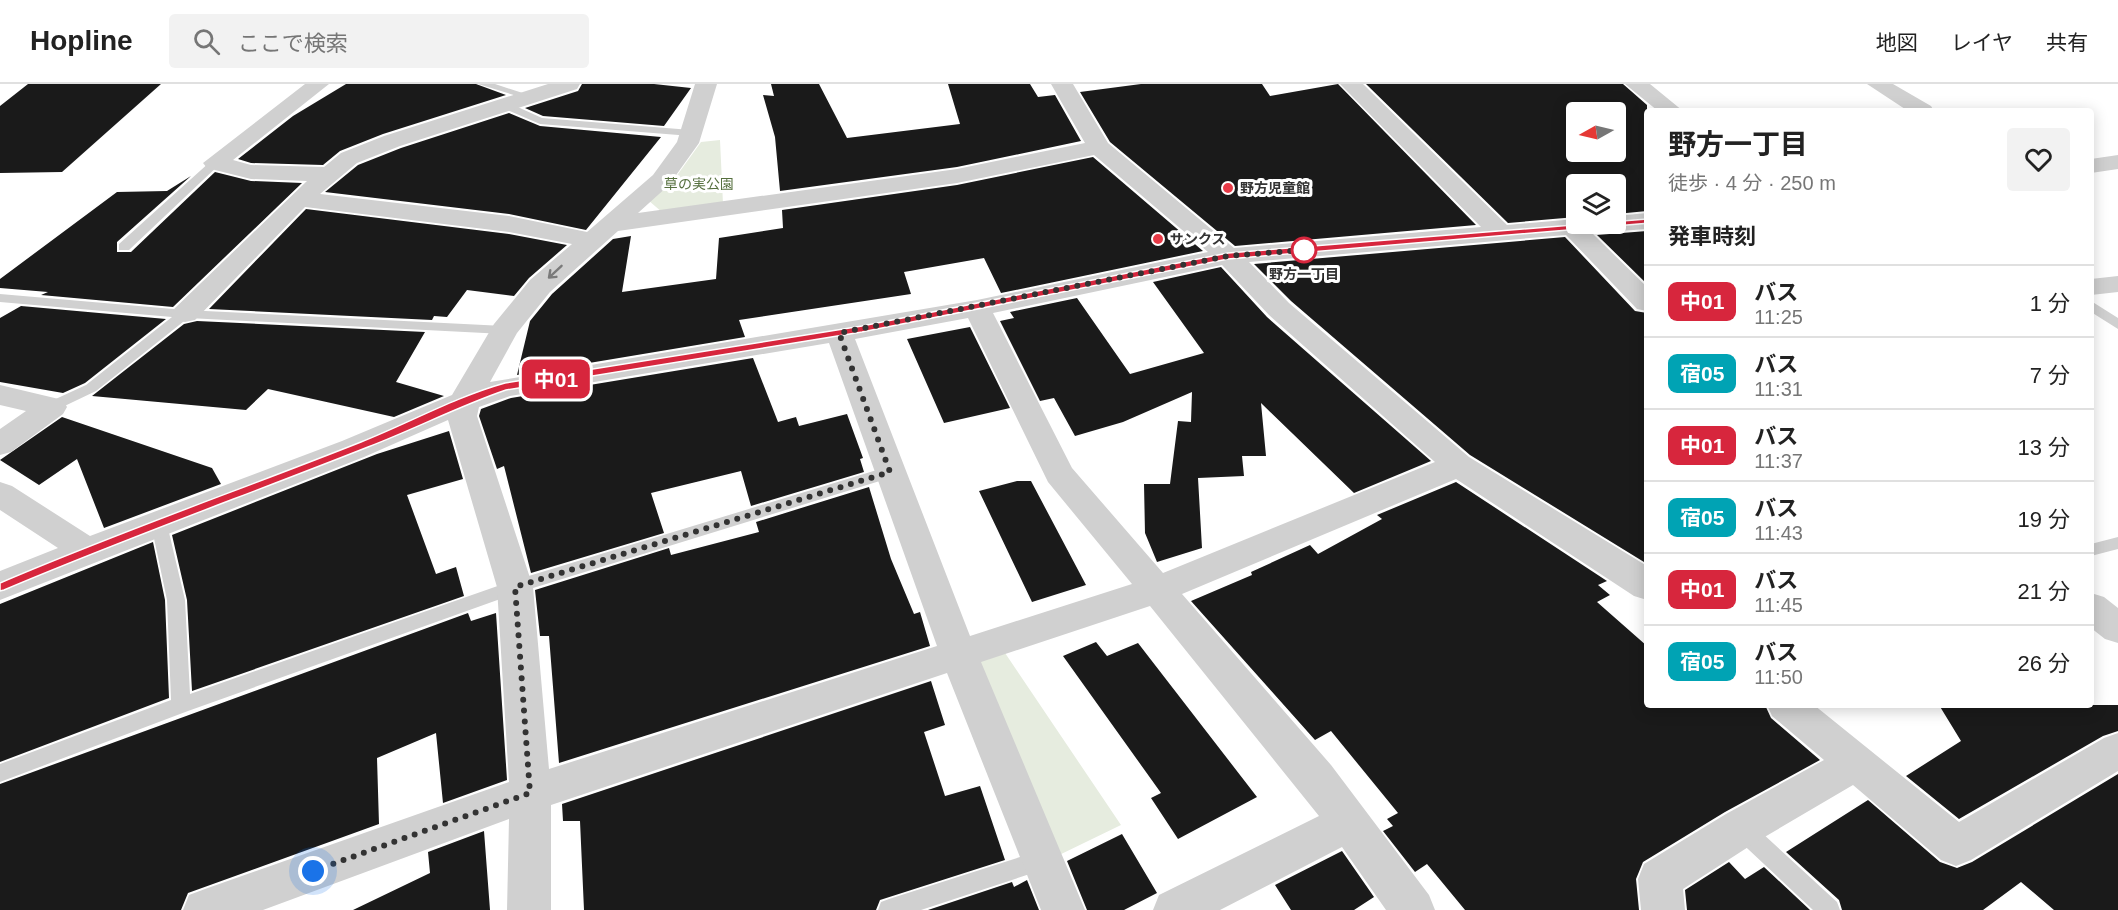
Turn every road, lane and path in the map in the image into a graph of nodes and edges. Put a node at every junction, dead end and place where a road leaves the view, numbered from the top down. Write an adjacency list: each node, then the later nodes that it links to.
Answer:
1 (318, 84): 16 (street)
2 (483, 84): 9 (lane)
3 (569, 84): 9 (street)
4 (706, 84): 13 (street)
5 (1062, 84): 14 (street)
6 (1351, 84): 24 (street)
7 (1636, 84): 11 (street)
8 (1878, 84): 12 (street)
9 (530, 98): 10 (street)
10 (507, 106): 13 (lane); 18 (street)
11 (1668, 108)
12 (1918, 108)
13 (691, 133): 23 (street)
14 (1099, 147): 23 (street); 27 (street)
15 (2118, 162): 17 (street)
16 (215, 163): 18 (street); 26 (lane)
17 (2094, 166)
18 (331, 174): 19 (street)
19 (299, 200): 23 (street); 34 (street)
20 (1644, 221): 21 (street)
21 (1626, 223)
22 (1566, 229): 24 (street)
23 (598, 232): 36 (street, one-way to 36)
24 (1501, 233): 27 (street)
25 (1579, 234): 31 (street)
26 (124, 247)
27 (1228, 256): 33 (street); 42 (street)
28 (2118, 284): 29 (street)
29 (2094, 287)
30 (0, 298): 34 (lane)
31 (1644, 300)
32 (2094, 307): 35 (lane)
33 (977, 308): 37 (street); 52 (street)
34 (185, 314): 36 (lane); 40 (lane)
35 (2118, 325)
36 (504, 330): 39 (street)
37 (839, 333): 39 (street); 43 (street)
38 (0, 395): 40 (street)
39 (465, 400): 45 (street); 51 (street)
40 (52, 407): 41 (street)
41 (0, 444)
42 (1458, 465): 49 (street); 52 (street)
43 (890, 472): 51 (lane); 55 (street)
44 (0, 494): 48 (street)
45 (159, 524): 48 (street); 56 (lane)
46 (2118, 543): 47 (lane)
47 (2094, 549)
48 (86, 550): 50 (street)
49 (1643, 577)
50 (0, 586)
51 (515, 587): 56 (lane); 61 (street)
52 (1157, 590): 55 (street); 62 (street)
53 (2094, 609): 54 (street)
54 (2118, 629)
55 (958, 653): 61 (street); 64 (street)
56 (181, 705): 60 (lane)
57 (1789, 708): 59 (street)
58 (2118, 750): 59 (street)
59 (1854, 764): 63 (street)
60 (0, 773)
61 (530, 793): 65 (street); 66 (street)
62 (1349, 822): 69 (street); 70 (street)
63 (1741, 828): 71 (street); 72 (lane)
64 (1042, 860): 67 (lane); 68 (street)
65 (205, 910)
66 (529, 910)
67 (889, 910)
68 (1063, 910)
69 (1175, 910)
70 (1413, 910)
71 (1663, 910)
72 (1829, 910)

